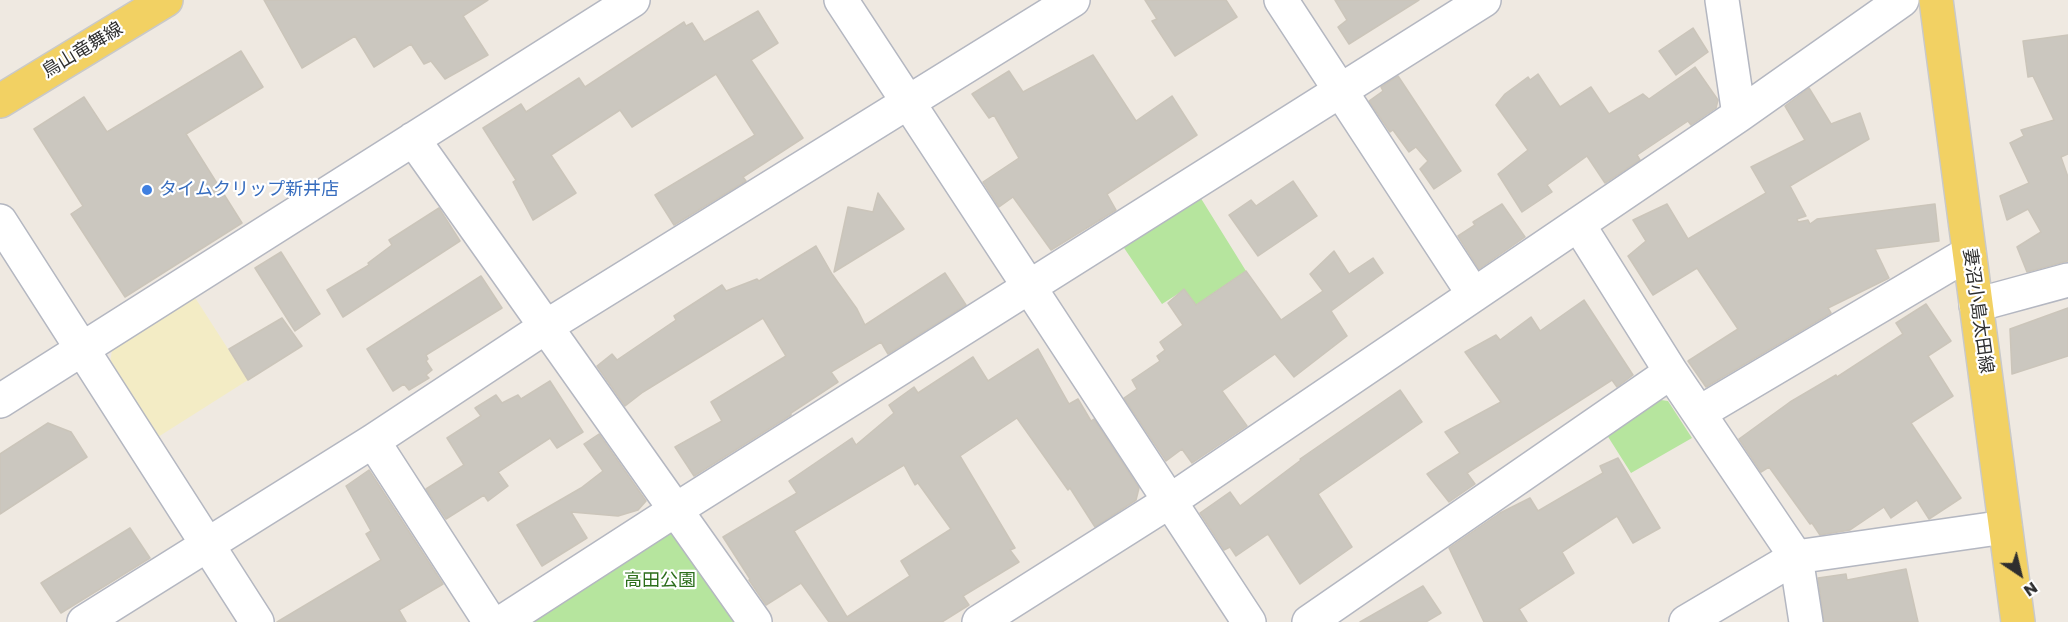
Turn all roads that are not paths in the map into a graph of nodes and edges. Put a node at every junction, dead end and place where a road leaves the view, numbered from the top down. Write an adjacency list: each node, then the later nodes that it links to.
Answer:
1 (166, 0): 11 (main road, 鳥山竜舞線)
2 (633, 0): 14 (street)
3 (841, 0): 12 (street)
4 (1072, 0): 12 (street)
5 (1281, 0): 10 (street)
6 (1484, 0): 10 (street)
7 (1722, 0): 13 (street)
8 (1902, 0): 13 (street)
9 (1936, 0): 17 (main road, 妻沼小島太田線)
10 (1341, 90): 19 (street); 20 (street)
11 (0, 101)
12 (908, 103): 19 (street); 22 (street)
13 (1739, 115): 16 (street)
14 (413, 139): 22 (street); 23 (street)
15 (0, 221): 23 (street)
16 (1578, 224): 20 (street); 24 (street)
17 (1969, 253): 21 (main road, 妻沼小島太田線); 26 (street)
18 (2068, 280): 21 (street)
19 (1030, 287): 28 (street); 29 (street)
20 (1474, 295): 28 (street)
21 (1976, 304): 30 (main road, 妻沼小島太田線)
22 (547, 326): 27 (street); 29 (street)
23 (83, 350): 25 (street); 31 (street)
24 (1671, 372): 26 (street); 40 (street)
25 (0, 401)
26 (1699, 413): 32 (street)
27 (373, 441): 31 (street); 35 (street)
28 (1170, 501): 38 (street); 39 (street)
29 (676, 509): 36 (street); 37 (street)
30 (2005, 527): 32 (street); 43 (main road, 妻沼小島太田線)
31 (207, 544): 33 (street); 34 (street)
32 (1796, 557): 41 (street); 42 (street)
33 (84, 622)
34 (257, 622)
35 (490, 622)
36 (502, 622)
37 (755, 622)
38 (979, 622)
39 (1249, 622)
40 (1309, 622)
41 (1686, 622)
42 (1806, 622)
43 (2018, 622)

